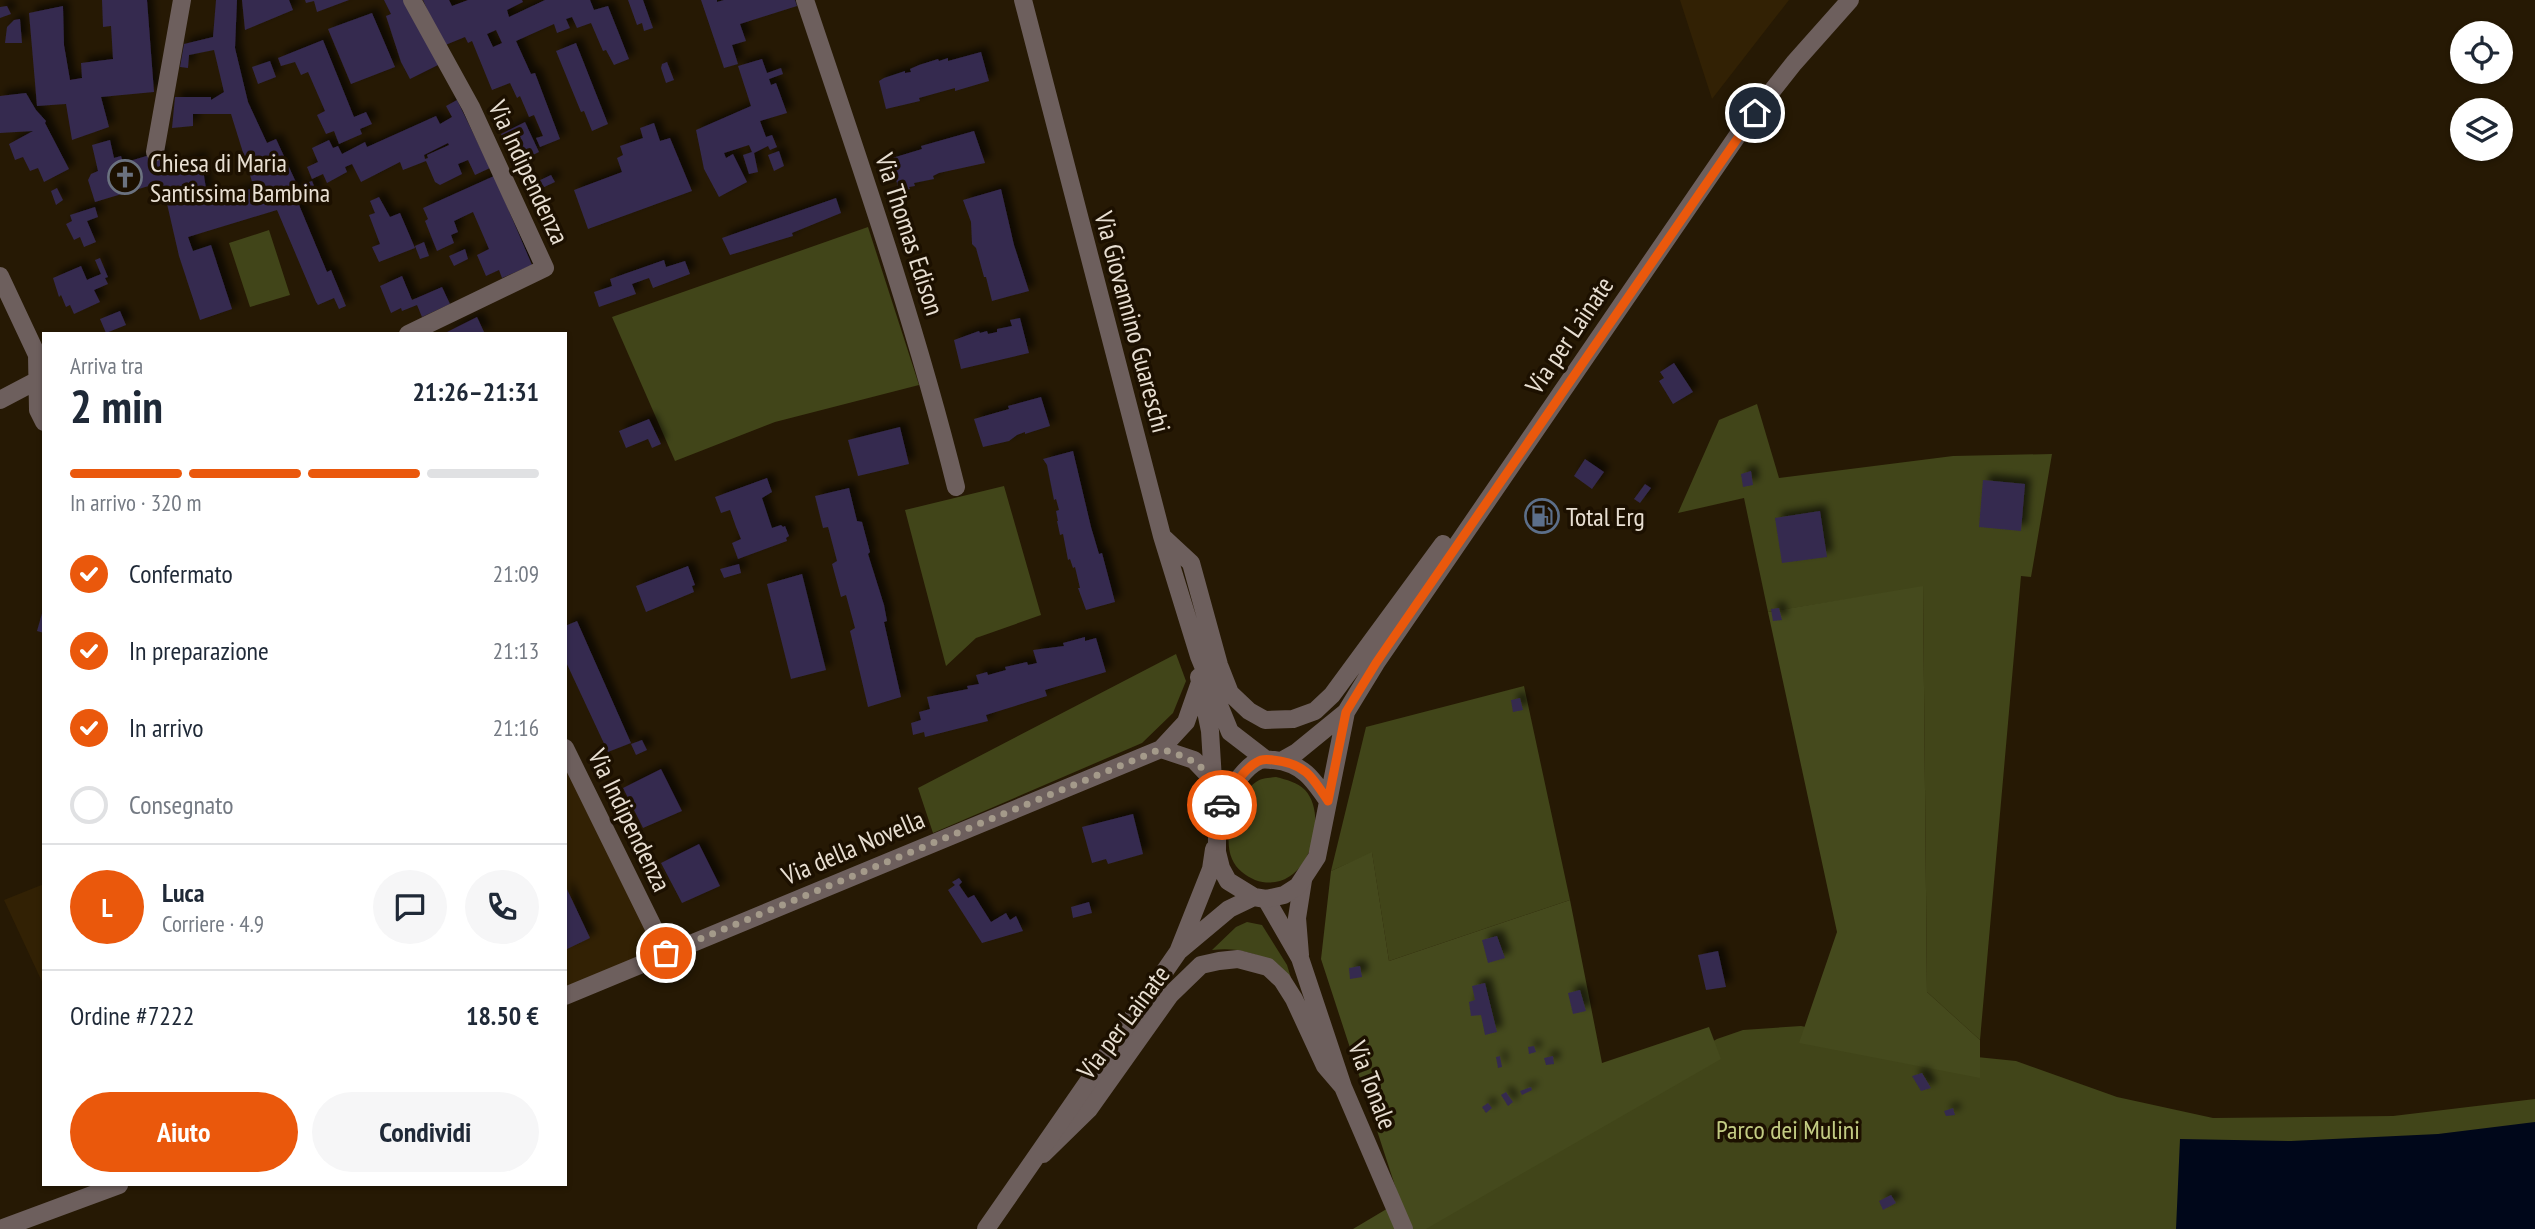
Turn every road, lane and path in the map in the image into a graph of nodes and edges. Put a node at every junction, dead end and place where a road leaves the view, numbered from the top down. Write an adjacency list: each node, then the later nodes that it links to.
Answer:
1 (182, 0): 6 (street)
2 (412, 0): 8 (street, Via Indipendenza)
3 (805, 0): 12 (street, Via Thomas Edison)
4 (1023, 0): 14 (street, Via Giovannino Guareschi)
5 (1850, 0): 13 (street, Via per Lainate)
6 (155, 152)
7 (0, 276): 9 (street)
8 (412, 332)
9 (38, 380): 10 (street); 11 (street)
10 (0, 400)
11 (42, 418)
12 (956, 487)
13 (1482, 508): 14 (street); 17 (street, Via per Lainate)
14 (1162, 536): 15 (street, Via Giovannino Guareschi)
15 (1199, 656): 16 (street); 19 (street)
16 (1199, 685): 18 (street, Via per Lainate); 20 (street)
17 (1346, 712): 23 (street, Via per Lainate); 25 (street, Via per Lainate)
18 (1210, 731): 19 (street); 20 (street); 24 (street, Via per Lainate)
19 (1230, 732): 23 (street)
20 (1175, 734): 21 (street)
21 (1161, 749): 24 (street); 31 (street, Via della Novella)
22 (567, 752): 31 (street, Via Indipendenza)
23 (1273, 760): 25 (street); 26 (street)
24 (1213, 780): 26 (street, Via per Lainate)
25 (1328, 801): 28 (street)
26 (1217, 812): 27 (street, Via per Lainate)
27 (1217, 832): 29 (street, Via per Lainate); 30 (street, Via per Lainate)
28 (1303, 880): 29 (street); 32 (street)
29 (1260, 898): 30 (street, Via per Lainate); 32 (street)
30 (1178, 952): 35 (street, Via per Lainate)
31 (666, 953): 33 (street, Via della Novella)
32 (1300, 958): 34 (street, Via Tonale)
33 (567, 995)
34 (1343, 1087): 35 (street, Via per Lainate); 39 (street, Via Tonale)
35 (1026, 1171): 38 (street, Via per Lainate)
36 (116, 1186): 37 (street)
37 (0, 1228)
38 (986, 1229)
39 (1404, 1229)

